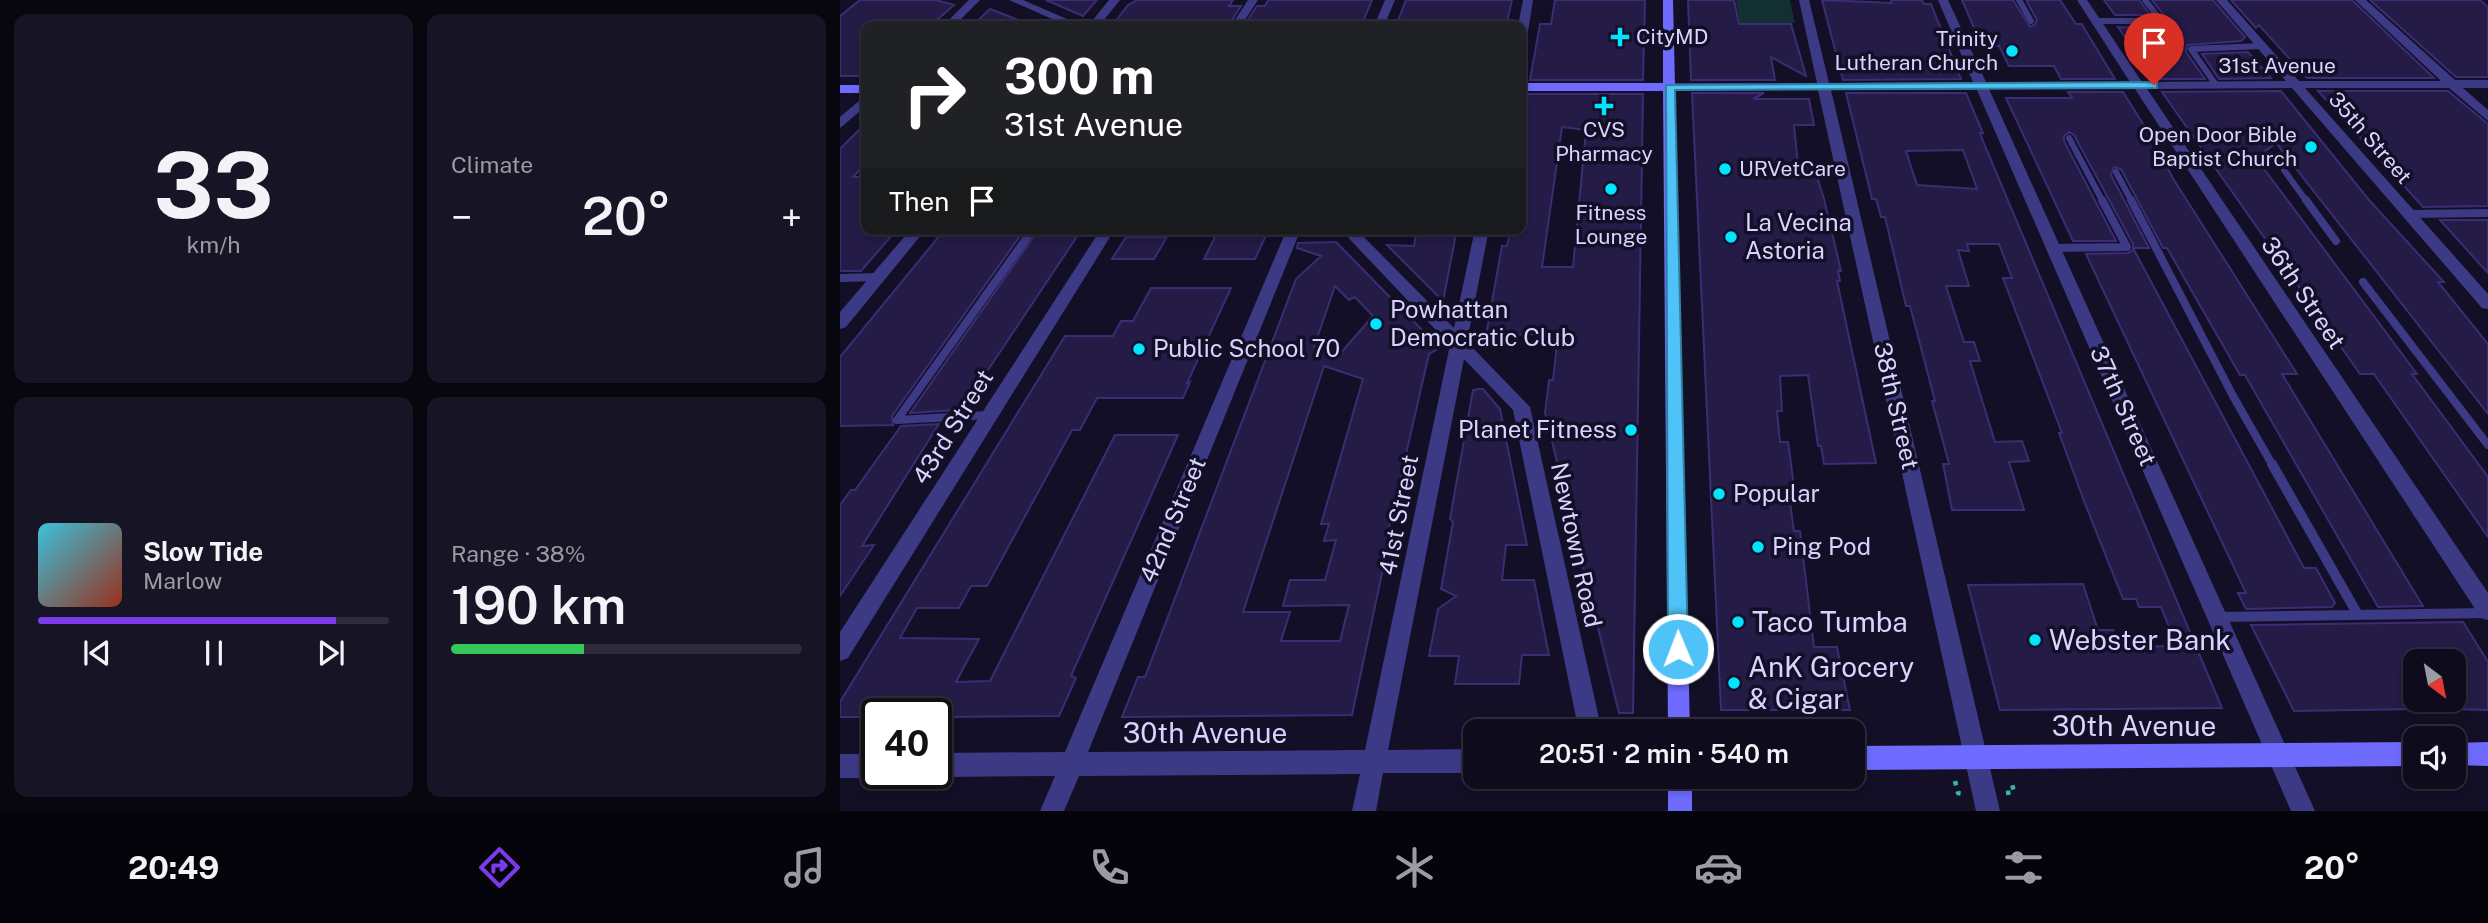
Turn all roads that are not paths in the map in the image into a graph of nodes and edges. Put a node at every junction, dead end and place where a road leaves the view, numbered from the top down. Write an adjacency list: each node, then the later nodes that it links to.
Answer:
1 (975, 0): 15 (street)
2 (1014, 0): 16 (street)
3 (1115, 0): 17 (street)
4 (1253, 0): 18 (street)
5 (1390, 0): 19 (street)
6 (1528, 0): 20 (street)
7 (1668, 0): 33 (street)
8 (1804, 0): 34 (street, 38th Street)
9 (1943, 0): 31 (street, 37th Street)
10 (2019, 0): 21 (lane)
11 (2082, 0): 22 (street, 36th Street)
12 (2145, 0): 23 (lane)
13 (2221, 0): 25 (street, 35th Street)
14 (2360, 0): 26 (street)
15 (953, 21)
16 (1065, 21)
17 (1097, 21)
18 (1240, 21)
19 (1381, 21)
20 (1524, 21)
21 (2031, 21)
22 (2096, 21): 23 (lane); 28 (street, 36th Street)
23 (2121, 22): 24 (lane)
24 (2168, 41)
25 (2262, 46): 29 (lane); 30 (street, 35th Street)
26 (2453, 84): 27 (street, 31st Avenue); 30 (street, 31st Avenue); 38 (street)
27 (2488, 84)
28 (2138, 85): 29 (street, 31st Avenue); 31 (street, 31st Avenue); 61 (street, 36th Street)
29 (2216, 85): 30 (street, 31st Avenue)
30 (2295, 85): 44 (street, 35th Street)
31 (1981, 86): 34 (street, 31st Avenue); 52 (street, 37th Street)
32 (1526, 87): 33 (street, 31st Avenue)
33 (1670, 87): 34 (street, 31st Avenue); 66 (street)
34 (1824, 87): 71 (street, 38th Street)
35 (840, 89): 36 (street)
36 (861, 89)
37 (861, 104): 39 (street)
38 (2488, 117)
39 (840, 124)
40 (2069, 138): 52 (lane)
41 (2284, 170): 51 (lane)
42 (2116, 172): 62 (lane)
43 (2488, 213): 44 (lane)
44 (2409, 214): 56 (street, 35th Street)
45 (914, 235): 53 (street)
46 (1028, 235): 59 (lane)
47 (1104, 235): 59 (street, 43rd Street)
48 (1291, 235): 75 (street, 42nd Street)
49 (1353, 235): 58 (street, Newtown Road)
50 (1481, 235): 58 (street, 41st Street)
51 (2336, 241)
52 (2053, 248): 63 (street, 37th Street)
53 (879, 277): 54 (lane); 57 (street)
54 (840, 278)
55 (2363, 282): 60 (lane)
56 (2488, 304)
57 (840, 323)
58 (1459, 342): 65 (street, Newtown Road); 74 (street, 41st Street)
59 (989, 415): 64 (street, 43rd Street)
60 (2488, 444)
61 (2488, 612): 62 (lane)
62 (2358, 615): 63 (lane)
63 (2216, 617): 67 (street, 37th Street)
64 (840, 650)
65 (1588, 719)
66 (1679, 719)
67 (2277, 754): 68 (street, 30th Avenue); 71 (street, 30th Avenue); 84 (street, 37th Street)
68 (2403, 754)
69 (2466, 754): 70 (street)
70 (2488, 754)
71 (1976, 757): 72 (street, 30th Avenue); 83 (street, 38th Street)
72 (1865, 758)
73 (1463, 761): 74 (street, 30th Avenue)
74 (1374, 762): 75 (street, 30th Avenue); 81 (street, 41st Street)
75 (1071, 764): 76 (street, 30th Avenue); 80 (street, 42nd Street)
76 (952, 765)
77 (840, 766): 78 (street)
78 (861, 766)
79 (1680, 789): 82 (street)
80 (1052, 811)
81 (1364, 811)
82 (1680, 811)
83 (1988, 811)
84 (2303, 811)

